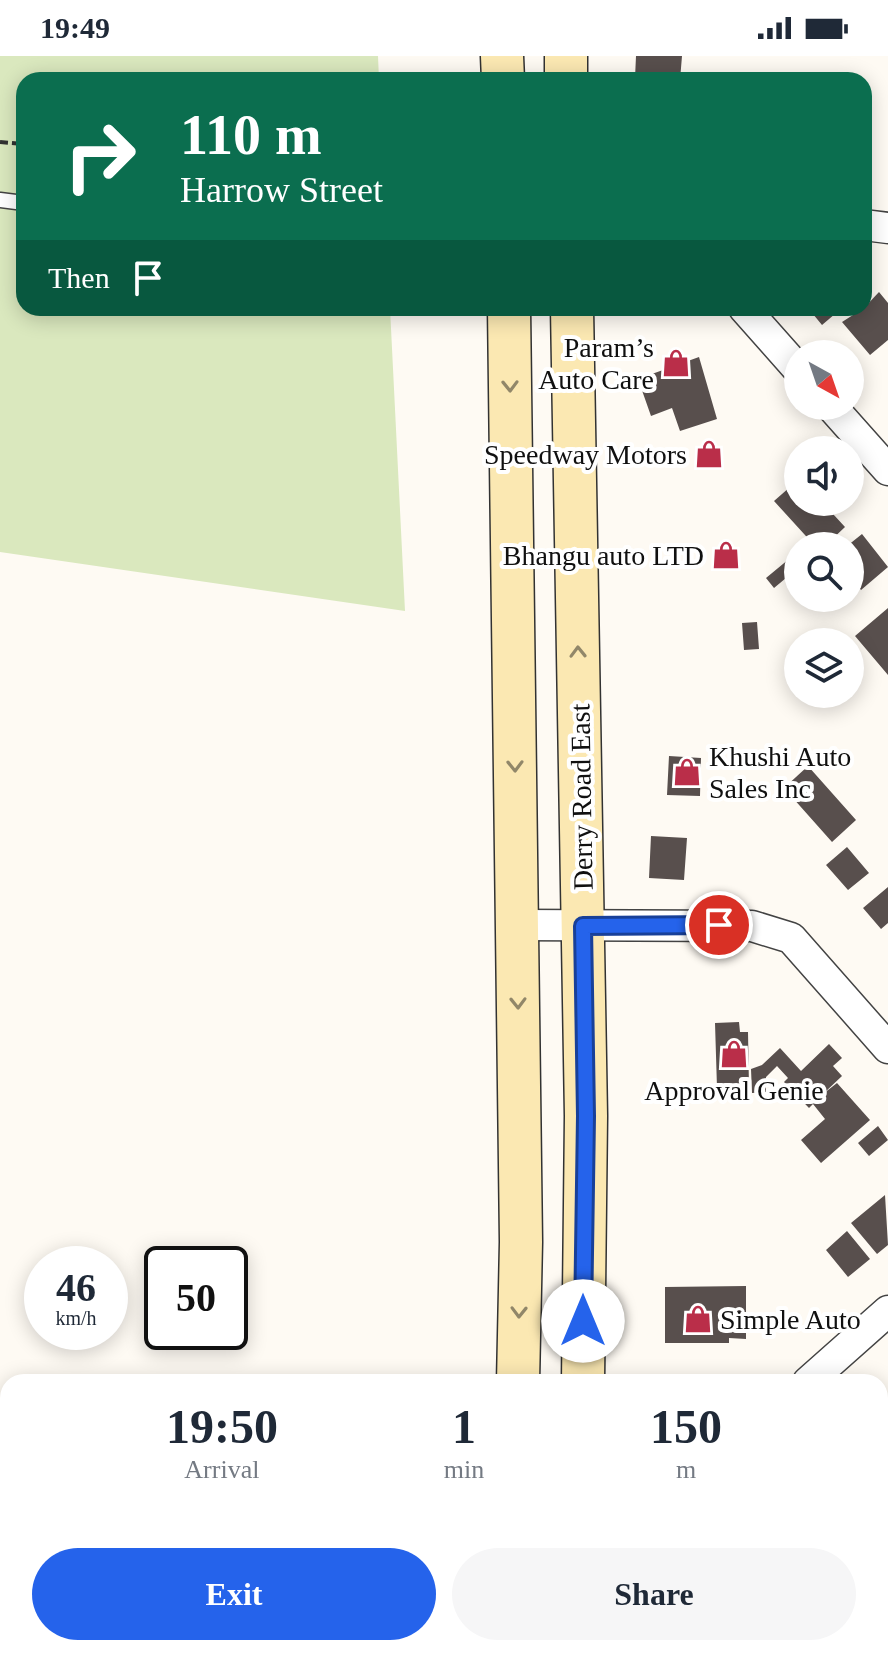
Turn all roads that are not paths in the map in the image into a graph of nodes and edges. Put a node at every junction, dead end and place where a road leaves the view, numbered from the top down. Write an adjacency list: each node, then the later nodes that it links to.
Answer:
1 (509, 316): 7 (main road, one-way to 7)
2 (572, 316): 8 (main road, Derry Road East, one-way to 2)
3 (751, 316): 4 (street)
4 (784, 353)
5 (843, 420): 6 (street)
6 (888, 470)
7 (517, 925): 8 (street); 11 (main road, one-way to 11)
8 (583, 926): 9 (street); 12 (main road, Derry Road East)
9 (888, 1048)
10 (888, 1311): 13 (street)
11 (518, 1374)
12 (583, 1374)
13 (817, 1374)

